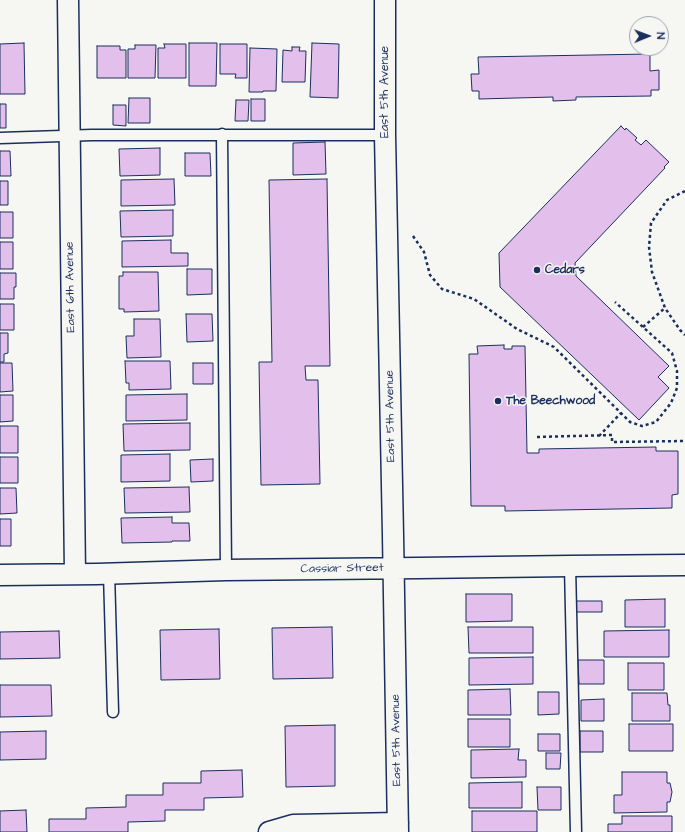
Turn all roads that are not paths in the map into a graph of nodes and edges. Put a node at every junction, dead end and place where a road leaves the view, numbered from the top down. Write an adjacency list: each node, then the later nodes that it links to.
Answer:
1 (68, 0): 5 (street, East 6th Avenue)
2 (386, 0): 4 (street, East 5th Avenue)
3 (222, 134): 4 (lane); 5 (lane); 10 (lane)
4 (385, 134): 9 (street, East 5th Avenue)
5 (69, 136): 6 (lane); 13 (street, East 6th Avenue)
6 (0, 138)
7 (685, 565): 8 (street, Cassiar Street)
8 (570, 566): 9 (street, Cassiar Street); 17 (lane)
9 (394, 568): 10 (street, Cassiar Street); 15 (street, East 5th Avenue)
10 (226, 570): 11 (street, Cassiar Street)
11 (110, 573): 13 (street, Cassiar Street); 14 (lane)
12 (0, 574): 13 (street, Cassiar Street)
13 (75, 574)
14 (113, 712)
15 (398, 827): 16 (street)
16 (270, 832)
17 (576, 832)

